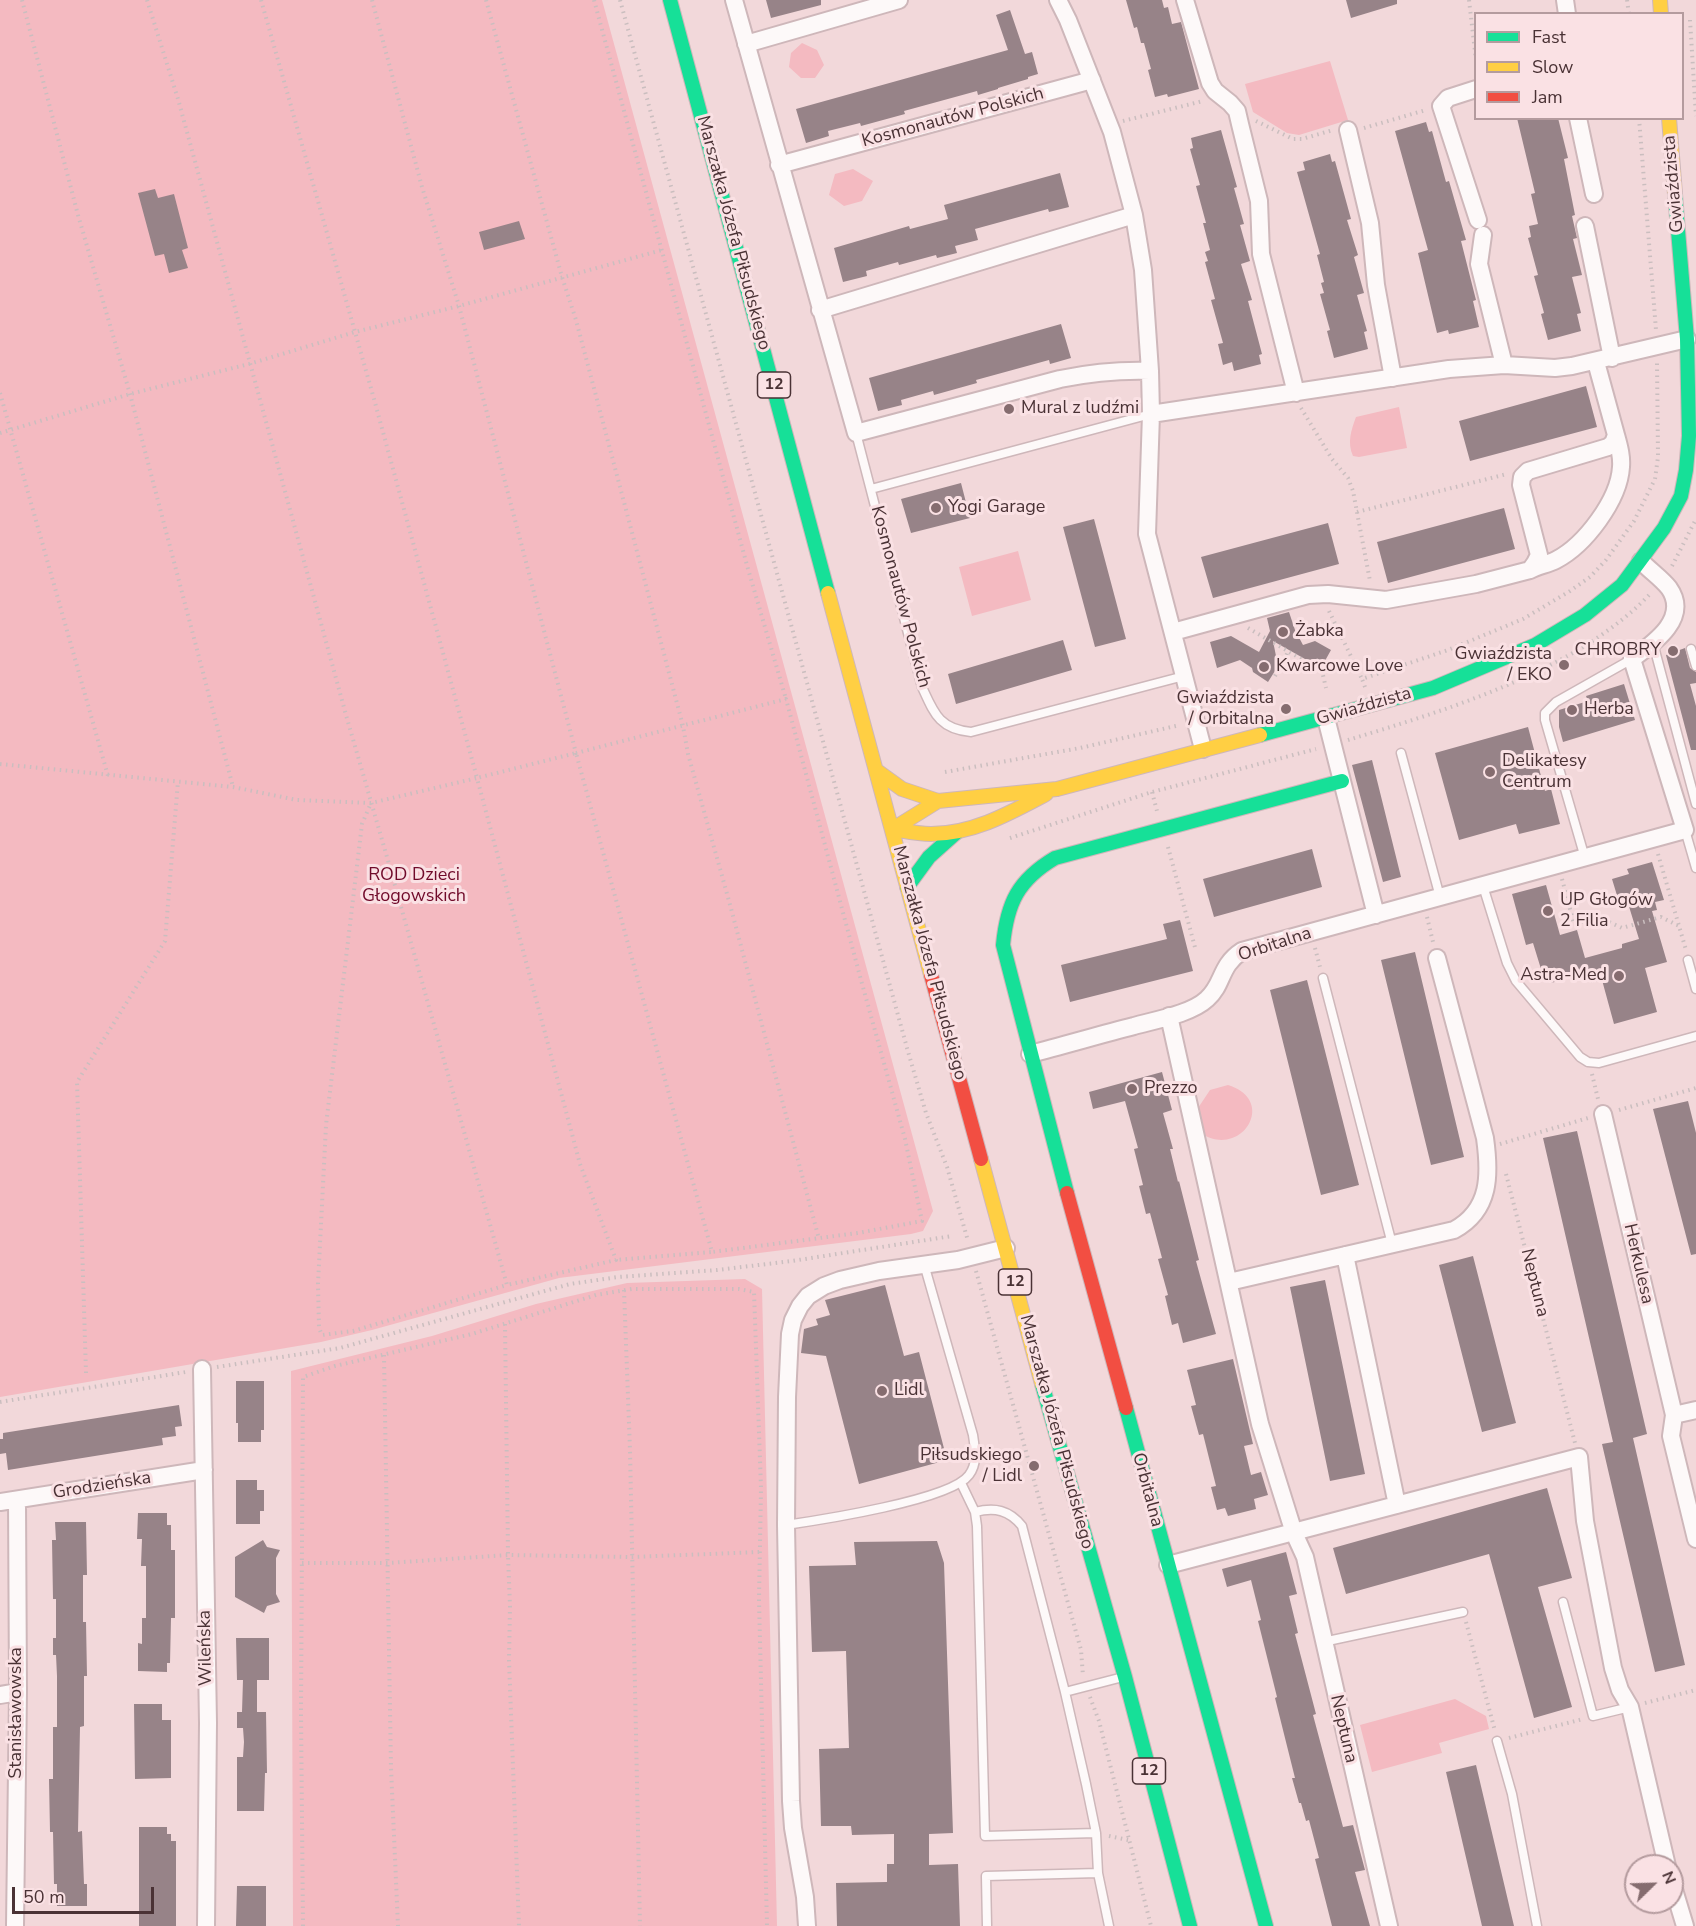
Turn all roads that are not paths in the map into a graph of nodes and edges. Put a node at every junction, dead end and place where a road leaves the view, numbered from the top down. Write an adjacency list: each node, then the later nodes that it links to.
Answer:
1 (670, 0): 40 (street, Marszałka Józefa Piłsudskiego / 12)
2 (734, 0): 6 (street, Kosmonautów Polskich)
3 (898, 0): 6 (street)
4 (1058, 0): 7 (street)
5 (1185, 0): 24 (street)
6 (746, 44): 12 (street, Kosmonautów Polskich)
7 (1092, 80): 12 (street, Kosmonautów Polskich); 14 (street)
8 (1474, 90): 21 (street)
9 (1578, 120): 13 (street)
10 (1669, 120): 17 (street, Gwiaździsta)
11 (1348, 130): 23 (street)
12 (779, 165): 16 (street, Kosmonautów Polskich)
13 (1594, 194)
14 (1134, 215): 16 (street); 22 (street)
15 (1586, 226): 19 (street)
16 (820, 310): 26 (street, Kosmonautów Polskich)
17 (1687, 339): 18 (street, Gwiaździsta); 19 (street)
18 (1691, 357): 29 (street, Gwiaździsta)
19 (1612, 358): 20 (street)
20 (1596, 362): 21 (street); 27 (street)
21 (1504, 365): 23 (street)
22 (1150, 371): 25 (street); 26 (street)
23 (1393, 378): 24 (street)
24 (1296, 393): 25 (street)
25 (1151, 414): 28 (lane); 31 (street)
26 (856, 433): 28 (lane, Kosmonautów Polskich)
27 (1616, 435): 30 (street); 30 (street)
28 (871, 489): 36 (lane, Kosmonautów Polskich)
29 (1641, 561): 32 (street); 37 (street, Gwiaździsta)
30 (1530, 570): 31 (street)
31 (1173, 632): 36 (street)
32 (1653, 643): 34 (street); 44 (lane)
33 (1691, 649): 35 (lane)
34 (1632, 659): 46 (street); 48 (lane)
35 (1696, 666)
36 (1184, 676): 38 (street)
37 (1326, 718): 38 (street, Gwiaździsta); 41 (street)
38 (1203, 749): 42 (street, Gwiaździsta)
39 (1401, 753): 52 (lane)
40 (877, 771): 43 (street); 45 (street, Marszałka Józefa Piłsudskiego / 12)
41 (1342, 781): 53 (street); 60 (street, Orbitalna)
42 (1057, 789): 43 (street, Gwiaździsta); 47 (street, Gwiaździsta)
43 (938, 801): 45 (street, Gwiaździsta)
44 (1696, 804)
45 (893, 830): 47 (street, Gwiaździsta); 51 (street, Marszałka Józefa Piłsudskiego / 12)
46 (1685, 830): 48 (street); 49 (lane)
47 (957, 832): 51 (street)
48 (1586, 858): 50 (street)
49 (1696, 868)
50 (1483, 886): 52 (street); 59 (lane)
51 (908, 887): 63 (street, Marszałka Józefa Piłsudskiego / 12)
52 (1440, 897): 53 (street)
53 (1376, 915): 58 (street, Orbitalna)
54 (1437, 958): 62 (street)
55 (1688, 960): 57 (lane)
56 (1323, 978): 62 (lane)
57 (1696, 989)
58 (1169, 1016): 60 (street, Orbitalna); 66 (street, Neptuna)
59 (1696, 1036)
60 (1030, 1054): 79 (street, Orbitalna)
61 (1603, 1114): 69 (street, Herkulesa)
62 (1392, 1244): 64 (street)
63 (1006, 1248): 65 (street); 83 (street, Marszałka Józefa Piłsudskiego / 12)
64 (1345, 1255): 66 (street); 74 (street)
65 (924, 1264): 71 (lane); 76 (street)
66 (1229, 1282): 77 (street, Neptuna)
67 (202, 1369): 70 (street, Wileńska)
68 (1696, 1410): 69 (street)
69 (1674, 1414): 78 (street, Herkulesa)
70 (204, 1470): 72 (street, Grodzieńska); 94 (street, Wileńska)
71 (960, 1484): 75 (lane); 76 (lane)
72 (17, 1500): 73 (street, Grodzieńska); 84 (street, Stanisławowska)
73 (0, 1502)
74 (1397, 1505): 77 (street); 87 (street)
75 (975, 1512): 85 (lane); 89 (lane)
76 (786, 1525): 95 (street)
77 (1294, 1533): 79 (street); 82 (street, Neptuna)
78 (1696, 1539)
79 (1168, 1565): 99 (street, Orbitalna)
80 (1563, 1602): 87 (lane)
81 (1463, 1612): 82 (lane)
82 (1323, 1642): 100 (street, Neptuna)
83 (1125, 1677): 85 (lane); 98 (street, Marszałka Józefa Piłsudskiego / 12)
84 (18, 1692): 86 (street); 93 (street, Stanisławowska)
85 (1065, 1692): 89 (lane)
86 (0, 1695)
87 (1630, 1707): 90 (street)
88 (1497, 1741): 101 (lane)
89 (1096, 1833): 91 (lane)
90 (1664, 1854)
91 (1098, 1873): 96 (lane); 97 (lane)
92 (0, 1921): 93 (street)
93 (16, 1926)
94 (206, 1926)
95 (807, 1926)
96 (987, 1926)
97 (1108, 1926)
98 (1190, 1926)
99 (1266, 1926)
100 (1389, 1926)
101 (1537, 1926)

